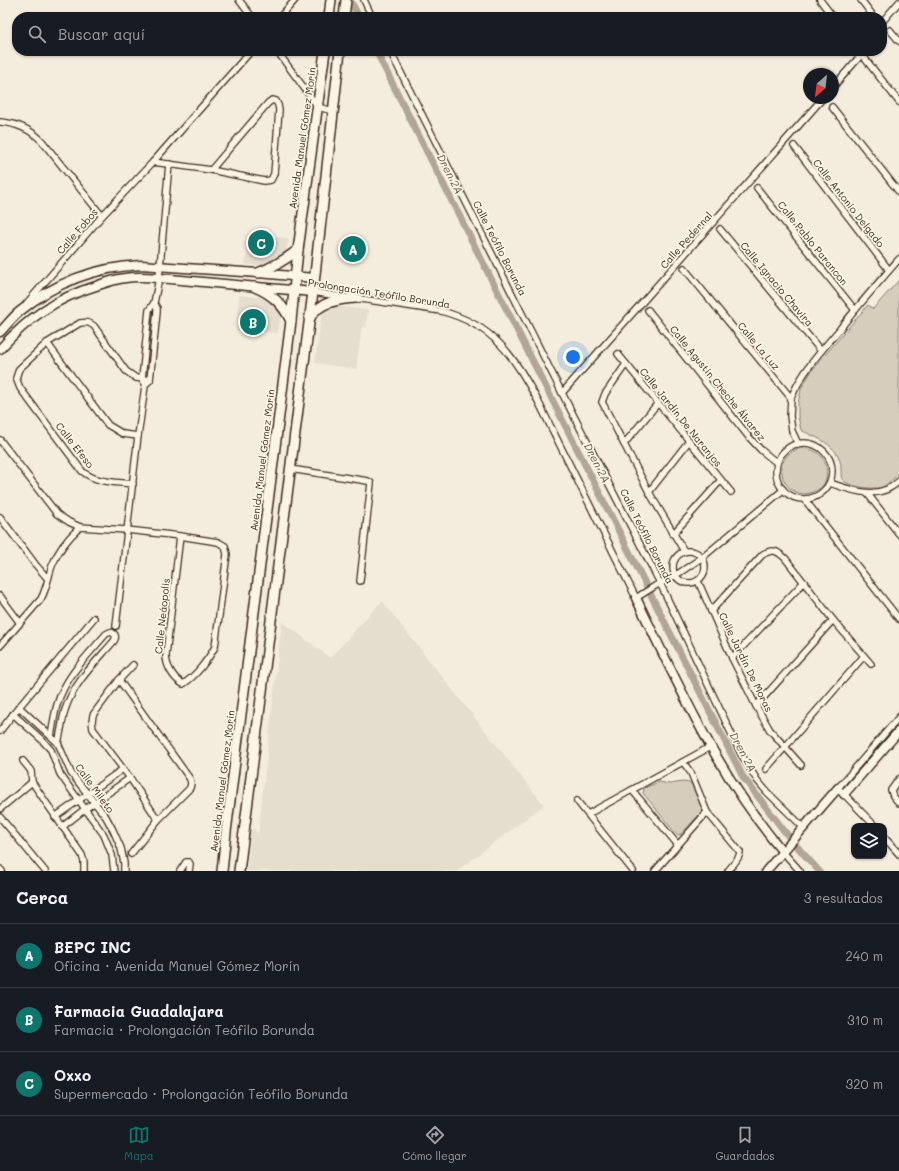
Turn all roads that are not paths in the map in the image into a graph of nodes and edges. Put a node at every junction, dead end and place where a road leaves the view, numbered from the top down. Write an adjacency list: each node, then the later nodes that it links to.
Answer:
1 (239, 0): 9 (street)
2 (295, 0): 10 (street)
3 (331, 0): 11 (main road)
4 (346, 0): 12 (main road)
5 (364, 0): 13 (street)
6 (820, 0): 14 (street)
7 (861, 0): 15 (street)
8 (899, 2): 16 (street)
9 (248, 12)
10 (284, 12)
11 (330, 12)
12 (345, 12)
13 (370, 12)
14 (829, 12)
15 (870, 12)
16 (887, 16)
17 (890, 30): 18 (street)
18 (899, 41)
19 (247, 56): 34 (street, Calle Fobos)
20 (281, 56): 29 (street)
21 (324, 56): 29 (main road, Avenida Manuel Gómez Morín)
22 (340, 56): 31 (main road)
23 (393, 56): 71 (street, Calle Teófilo Borunda)
24 (859, 56): 26 (street)
25 (863, 56): 27 (street)
26 (839, 80)
27 (899, 102)
28 (818, 104): 71 (street, Calle Pedernal)
29 (318, 107): 31 (street); 41 (main road, Avenida Manuel Gómez Morín)
30 (832, 107): 38 (street)
31 (334, 111): 49 (main road)
32 (0, 122): 39 (street)
33 (794, 146): 45 (street, Calle Antonio Delgado)
34 (153, 162): 35 (street); 39 (street, Calle Fobos)
35 (169, 164): 36 (street); 43 (street)
36 (211, 170): 36 (street)
37 (757, 188): 56 (street, Calle Pablo Parancon)
38 (899, 192)
39 (102, 216): 57 (street, Calle Fobos)
40 (720, 229): 64 (street, Calle Ignacio Chavira)
41 (298, 250): 46 (main road); 47 (main road, Avenida Manuel Gómez Morín)
42 (899, 259): 45 (street)
43 (160, 266): 46 (street, Prolongación Teófilo Borunda); 48 (street); 57 (street, Prolongación Teófilo Borunda)
44 (684, 268): 72 (street, Calle La Luz)
45 (889, 270): 56 (street)
46 (255, 273): 47 (street, Prolongación Teófilo Borunda); 50 (street)
47 (296, 276): 49 (street, Prolongación Teófilo Borunda); 51 (main road, Avenida Manuel Gómez Morín)
48 (159, 278): 50 (street, Prolongación Teófilo Borunda); 54 (street); 62 (street, Prolongación Teófilo Borunda)
49 (314, 278): 52 (main road)
50 (254, 286): 51 (street, Prolongación Teófilo Borunda); 59 (main road)
51 (294, 290): 52 (street, Prolongación Teófilo Borunda); 59 (main road, Avenida Manuel Gómez Morín)
52 (313, 292): 53 (street, Prolongación Teófilo Borunda); 58 (main road)
53 (357, 298): 58 (main road); 105 (street, Prolongación Teófilo Borunda)
54 (154, 303): 63 (street); 65 (street)
55 (648, 310): 79 (street, Calle Agustín Cheche Álvarez)
56 (855, 310): 64 (street)
57 (18, 313): 60 (street, Prolongación Teófilo Borunda)
58 (310, 318): 80 (main road)
59 (291, 321): 164 (main road, Avenida Manuel Gómez Morín)
60 (0, 332)
61 (47, 343): 68 (street); 74 (street); 84 (street, Calle Efeso)
62 (0, 349)
63 (144, 351): 65 (street); 68 (street)
64 (821, 351): 72 (street)
65 (153, 352): 69 (street)
66 (618, 354): 67 (street, Calle Jardín De Naranjos)
67 (626, 364): 73 (street, Calle Jardín De Naranjos); 77 (street)
68 (142, 379): 69 (street); 70 (street)
69 (150, 380): 70 (street)
70 (145, 386): 74 (street)
71 (562, 394): 103 (street, Calle Teófilo Borunda)
72 (791, 398): 78 (street)
73 (658, 403): 76 (street, Calle Jardín De Naranjos); 77 (street)
74 (138, 436): 84 (street)
75 (0, 440): 91 (street)
76 (689, 441): 81 (street, Calle Jardín De Naranjos); 86 (street)
77 (624, 444): 86 (street)
78 (798, 444): 79 (street); 83 (street)
79 (777, 463): 85 (street)
80 (290, 469): 100 (street); 165 (main road)
81 (721, 480): 87 (street, Calle Jardín De Naranjos); 93 (street)
82 (899, 481): 88 (street)
83 (830, 483): 88 (street); 89 (street)
84 (132, 484): 92 (street)
85 (783, 490): 89 (street); 97 (street)
86 (649, 492): 93 (street)
87 (731, 492)
88 (868, 493): 94 (street)
89 (805, 500): 108 (street)
90 (0, 517): 99 (street)
91 (80, 527): 92 (street); 99 (street)
92 (127, 530): 95 (street); 111 (street)
93 (674, 534): 96 (street)
94 (899, 534)
95 (180, 536): 95 (street, Calle Neáopolis)
96 (684, 551): 97 (street); 98 (street)
97 (702, 557): 98 (street); 101 (street)
98 (676, 576): 101 (street); 103 (street)
99 (48, 579): 110 (street)
100 (360, 581)
101 (698, 581): 106 (street, Calle Jardín De Moras)
102 (804, 582): 106 (street); 109 (street); 114 (street)
103 (658, 584): 105 (street); 152 (street, Calle Teófilo Borunda)
104 (0, 596): 110 (street)
105 (638, 597): 126 (street)
106 (711, 611): 114 (street, Calle Jardín De Moras)
107 (94, 618): 119 (street)
108 (899, 619)
109 (833, 620): 113 (street); 118 (street)
110 (20, 622): 112 (street)
111 (116, 626)
112 (0, 646)
113 (864, 656): 115 (street); 127 (street)
114 (732, 658): 118 (street, Calle Jardín De Moras)
115 (871, 664)
116 (133, 665): 117 (street)
117 (119, 680): 131 (street); 149 (street)
118 (756, 706): 127 (street, Calle Jardín De Moras)
119 (19, 707): 120 (street); 124 (street, Calle Mileto)
120 (13, 714): 122 (street); 139 (street, Calle Mileto)
121 (899, 717): 137 (street)
122 (0, 731)
123 (899, 731): 137 (street)
124 (51, 736): 125 (street, Calle Mileto); 125 (street)
125 (58, 744): 138 (street, Calle Mileto)
126 (710, 747): 129 (street); 155 (street)
127 (785, 748): 130 (street, Calle Jardín De Moras); 132 (street)
128 (24, 761): 135 (street)
129 (683, 762): 136 (street); 145 (street)
130 (801, 765)
131 (123, 768): 133 (street); 138 (street)
132 (766, 769)
133 (130, 778): 141 (street); 149 (street)
134 (899, 779): 142 (street)
135 (32, 782): 143 (street); 148 (street)
136 (632, 790): 146 (street); 154 (street)
137 (841, 791): 150 (street); 152 (street)
138 (87, 794): 139 (street); 141 (street, Calle Mileto)
139 (78, 800): 144 (street, Calle Mileto); 148 (street)
140 (577, 801): 146 (street)
141 (94, 802): 144 (street); 161 (street, Calle Mileto)
142 (899, 802)
143 (0, 809)
144 (85, 809): 151 (street); 160 (street, Calle Mileto)
145 (707, 812): 154 (street); 168 (street)
146 (588, 814): 166 (street)
147 (0, 816): 158 (street)
148 (55, 816): 151 (street)
149 (158, 820): 156 (street)
150 (872, 823)
151 (62, 827): 159 (street)
152 (803, 827): 155 (street)
153 (887, 840): 157 (street)
154 (678, 845): 167 (street)
155 (785, 849): 169 (street); 170 (street)
156 (131, 854)
157 (899, 854)
158 (45, 871)
159 (84, 871)
160 (114, 871)
161 (124, 871)
162 (180, 871): 163 (street)
163 (189, 871)
164 (222, 871)
165 (239, 871)
166 (633, 871)
167 (655, 871)
168 (728, 871)
169 (766, 871)
170 (800, 871)

